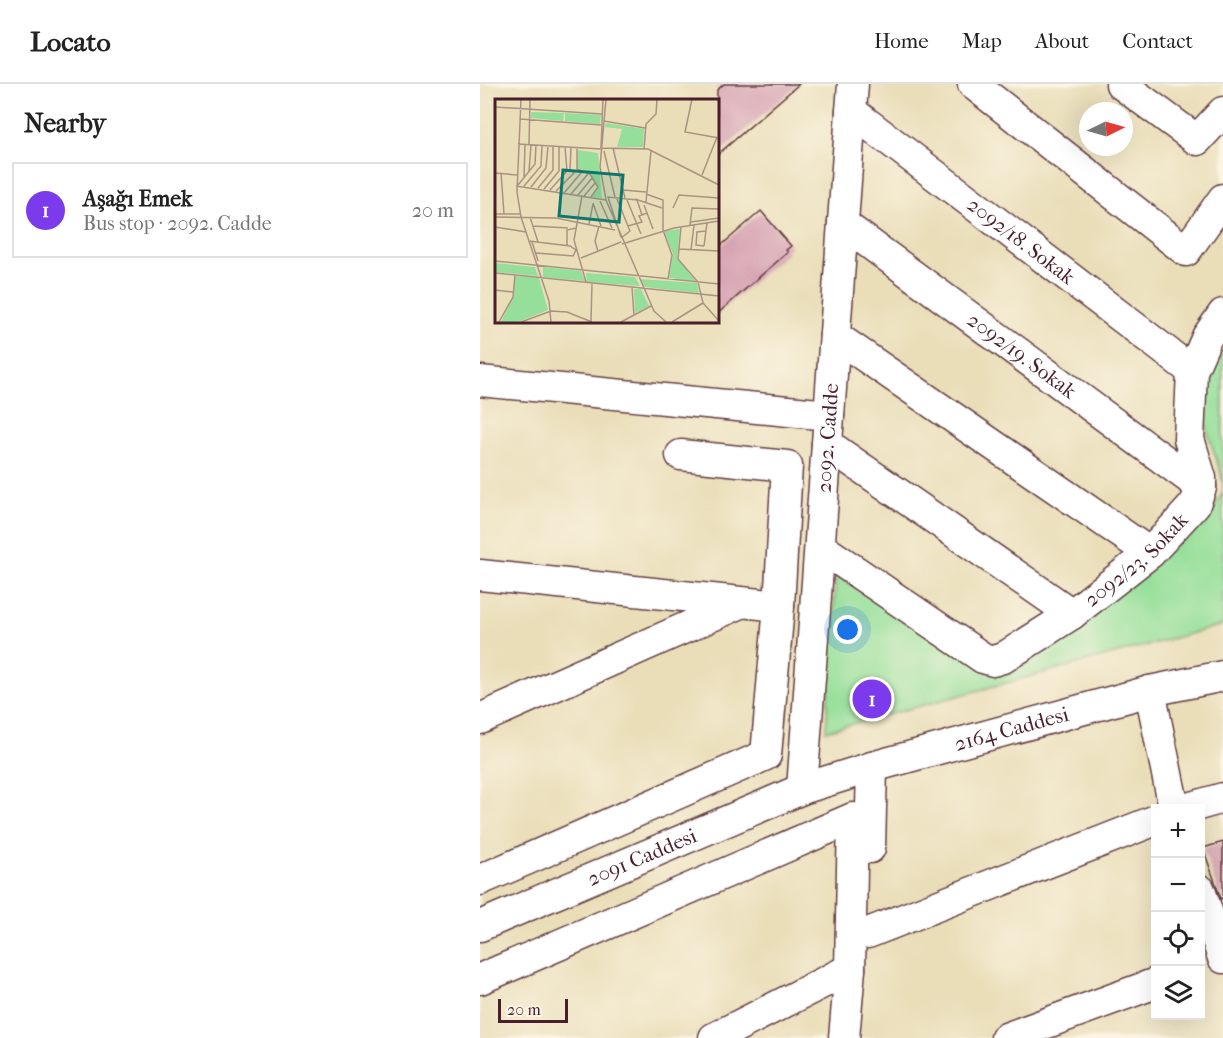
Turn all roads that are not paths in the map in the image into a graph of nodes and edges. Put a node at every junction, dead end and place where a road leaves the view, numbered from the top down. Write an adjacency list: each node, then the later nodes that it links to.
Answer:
1 (973, 84): 5 (street)
2 (1121, 84): 4 (street)
3 (852, 98): 6 (street, 2092. Cadde); 9 (street, 2092/18. Sokak)
4 (1223, 112)
5 (1223, 199)
6 (843, 224): 8 (street, 2092. Cadde); 14 (street, 2092/19. Sokak)
7 (1223, 314): 9 (street)
8 (835, 336): 11 (street, 2092. Cadde); 16 (street)
9 (1192, 371): 14 (street)
10 (480, 381): 11 (street)
11 (829, 415): 12 (street, 2092. Cadde)
12 (827, 444): 15 (street, 2092. Cadde); 20 (street)
13 (681, 455): 19 (street)
14 (1201, 487): 16 (street, 2092/23. Sokak)
15 (820, 547): 20 (street, 2092/23. Sokak); 25 (street, 2092. Cadde)
16 (1150, 553): 20 (street, 2092/23. Sokak)
17 (480, 575): 18 (street)
18 (743, 602): 19 (street); 23 (street)
19 (779, 606): 30 (street)
20 (1072, 614)
21 (1223, 676): 22 (street, 2164 Caddesi)
22 (1150, 691): 24 (street, 2164 Caddesi); 27 (street)
23 (480, 719)
24 (872, 767): 25 (street, 2164 Caddesi); 33 (street)
25 (802, 789): 32 (street, 2091 Caddesi)
26 (1223, 798): 28 (street)
27 (1173, 804)
28 (1202, 804)
29 (1151, 822): 33 (street)
30 (480, 880)
31 (1205, 905): 34 (street)
32 (480, 926)
33 (868, 933): 41 (street)
34 (1223, 958): 35 (street)
35 (1203, 966)
36 (850, 969): 37 (street); 39 (street); 40 (street)
37 (480, 979)
38 (1151, 984): 42 (street)
39 (714, 1038)
40 (843, 1038)
41 (865, 1038)
42 (1006, 1038)

